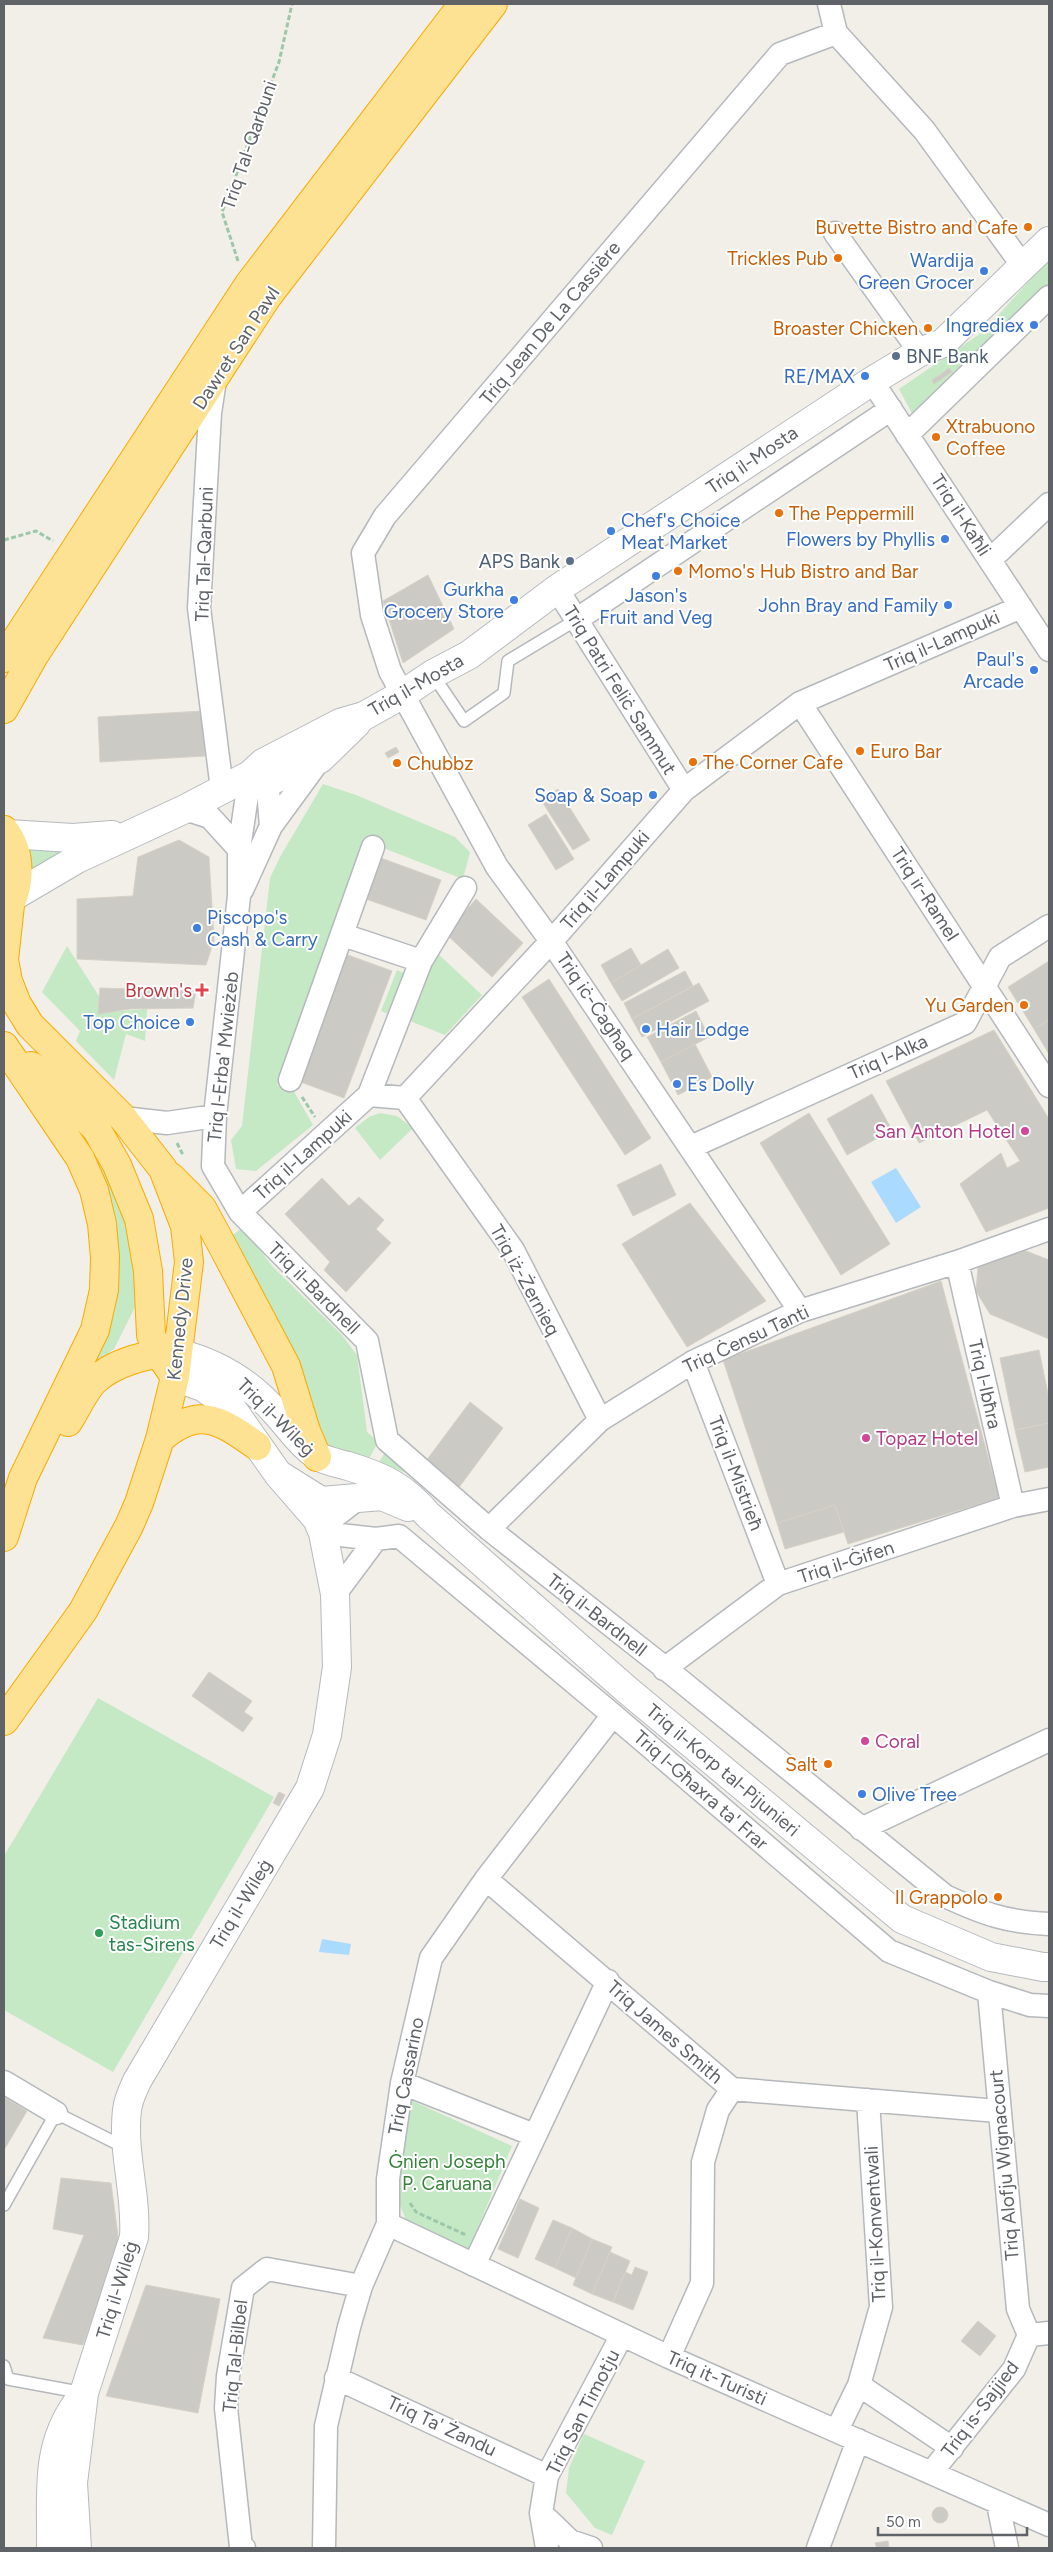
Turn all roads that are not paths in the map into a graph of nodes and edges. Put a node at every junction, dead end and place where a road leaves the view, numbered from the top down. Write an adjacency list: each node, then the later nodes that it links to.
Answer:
1 (463, 4): 20 (highway, Dawret San Pawl)
2 (493, 4): 10 (highway, Dawret San Pawl)
3 (829, 4): 4 (street)
4 (836, 33): 7 (street); 22 (street, Triq Jean De La Cassière)
5 (835, 233): 9 (street)
6 (1049, 241): 7 (street, Triq il-Mosta)
7 (1023, 266): 9 (street, Triq il-Mosta)
8 (1049, 297): 13 (street)
9 (920, 352): 11 (street, Triq il-Mosta)
10 (216, 379): 24 (highway, Dawret San Pawl); 28 (street, Triq Tal-Qarbuni)
11 (872, 381): 12 (street, Triq il-Kaħli); 16 (street, Triq il-Mosta)
12 (891, 409): 13 (street, Triq il-Kaħli); 18 (street, Triq il-Mosta)
13 (907, 435): 15 (street, Triq il-Kaħli)
14 (1049, 504): 15 (street)
15 (990, 560): 17 (street, Triq il-Kaħli)
16 (557, 590): 18 (street, Triq Patri Feliċ Sammut); 21 (street, Triq il-Mosta)
17 (1021, 607): 19 (street, Triq il-Kaħli); 23 (street, Triq il-Lampuki)
18 (576, 620): 21 (lane); 29 (street, Triq Patri Feliċ Sammut)
19 (1049, 650)
20 (4, 658)
21 (433, 674): 22 (street, Triq il-Mosta)
22 (403, 694): 25 (street, Triq il-Mosta); 41 (street, Triq iċ-Ċagħaq)
23 (800, 703): 29 (street, Triq il-Lampuki); 43 (street, Triq ir-Ramel)
24 (4, 709)
25 (364, 716): 26 (street); 27 (street, Triq il-Mosta)
26 (320, 759): 27 (street); 31 (street, Triq l-Erba' Mwieżeb)
27 (250, 774): 28 (street, Triq il-Mosta); 31 (street); 35 (street, Triq l-Erba' Mwieżeb)
28 (222, 790): 30 (street, Triq il-Mosta)
29 (684, 790): 41 (street, Triq il-Lampuki)
30 (185, 809): 33 (street, Triq il-Mosta); 35 (street)
31 (272, 826): 37 (street, Triq l-Erba' Mwieżeb)
32 (5, 832): 33 (street, Triq il-Mosta); 38 (highway, Kennedy Drive)
33 (126, 834): 38 (street, Triq il-Mosta)
34 (373, 847): 40 (street)
35 (239, 849): 37 (street, Triq l-Erba' Mwieżeb)
36 (465, 888): 42 (street)
37 (240, 896): 50 (street, Triq l-Erba' Mwieżeb)
38 (9, 905): 51 (highway, Kennedy Drive)
39 (1049, 926): 43 (street, Triq l-Alka)
40 (343, 935): 42 (street); 46 (street)
41 (551, 941): 49 (street, Triq il-Lampuki); 52 (street, Triq iċ-Ċagħaq)
42 (421, 961): 48 (street)
43 (986, 986): 47 (street, Triq ir-Ramel); 52 (street, Triq l-Alka)
44 (4, 1041): 58 (highway)
45 (4, 1046): 69 (highway)
46 (290, 1080)
47 (1049, 1086)
48 (369, 1096): 49 (street, Triq il-Lampuki); 54 (street, Triq il-Lampuki)
49 (405, 1098): 60 (street, Triq iż-Żernieq)
50 (215, 1116): 51 (street); 54 (street, Triq l-Erba' Mwieżeb)
51 (123, 1118): 53 (highway, Kennedy Drive)
52 (691, 1147): 57 (street, Triq iċ-Ċagħaq)
53 (163, 1169): 58 (highway, Kennedy Drive); 63 (highway)
54 (240, 1212): 68 (street, Triq il-Bardnell)
55 (1049, 1229): 56 (street, Triq Ċensu Tanti)
56 (957, 1262): 57 (street, Triq Ċensu Tanti); 65 (street, Triq l-Ibħra)
57 (800, 1311): 59 (street, Triq Ċensu Tanti)
58 (170, 1361): 61 (highway, Kennedy Drive); 62 (street); 63 (street, Triq il-Wileġ); 71 (highway)
59 (693, 1362): 60 (street, Triq Ċensu Tanti); 72 (street, Triq il-Mistrieħ)
60 (600, 1420): 68 (street, Triq Ċensu Tanti)
61 (160, 1439): 62 (highway); 76 (highway, Kennedy Drive)
62 (257, 1446): 67 (street)
63 (317, 1457): 66 (street, Triq il-Korp tal-Pijunieri); 67 (street, Triq il-Wileġ)
64 (1047, 1504): 65 (street, Triq il-Ġifen)
65 (1013, 1506): 72 (street, Triq il-Ġifen)
66 (428, 1515): 67 (street, Triq il-Korp tal-Pijunieri); 81 (street, Triq il-Korp tal-Pijunieri)
67 (321, 1520): 70 (street, Triq l-Għaxra ta' Frar); 73 (street, Triq il-Wileġ)
68 (489, 1529): 74 (street, Triq il-Bardnell)
69 (4, 1537)
70 (376, 1539): 73 (street); 75 (street, Triq l-Għaxra ta' Frar)
71 (4, 1548)
72 (778, 1584): 74 (street, Triq il-Ġifen)
73 (334, 1594): 92 (street, Triq il-Wileġ)
74 (664, 1669): 78 (street, Triq il-Bardnell)
75 (613, 1714): 79 (street, Triq Cassarino); 83 (street, Triq l-Għaxra ta' Frar)
76 (4, 1721)
77 (1049, 1740): 78 (street)
78 (861, 1829): 80 (street, Triq il-Bardnell)
79 (486, 1879): 82 (street, Triq James Smith); 86 (street, Triq Cassarino)
80 (1049, 1924)
81 (1049, 1966)
82 (608, 1981): 87 (street, Triq James Smith); 91 (street)
83 (988, 1992): 84 (street, Triq l-Għaxra ta' Frar); 89 (street, Triq Alofju Wignacourt)
84 (1049, 2006)
85 (4, 2082): 90 (street)
86 (402, 2083): 91 (street); 94 (street, Triq Cassarino)
87 (732, 2090): 88 (street, Triq James Smith); 99 (street)
88 (868, 2100): 89 (street, Triq James Smith); 102 (street, Triq il-Konventwali)
89 (998, 2111): 97 (street, Triq Alofju Wignacourt)
90 (56, 2113): 92 (lane); 93 (lane)
91 (534, 2135): 95 (street)
92 (126, 2148): 103 (street, Triq il-Wileġ)
93 (4, 2205)
94 (388, 2224): 95 (street, Triq it-Turisti); 96 (street, Triq Cassarino)
95 (474, 2265): 98 (street, Triq it-Turisti)
96 (361, 2286): 101 (street, Triq Cassarino); 116 (street, Triq Tal-Bilbel)
97 (1039, 2334): 106 (street, Triq is-Sajjied)
98 (622, 2335): 99 (street, Triq it-Turisti); 108 (street, Triq San Timotju)
99 (669, 2357): 104 (street, Triq it-Turisti)
100 (4, 2366): 103 (lane)
101 (336, 2378): 108 (street, Triq Ta' Żandu); 117 (street, Triq Cassarino)
102 (859, 2385): 104 (street, Triq il-Konventwali); 106 (street)
103 (84, 2393): 109 (street, Triq il-Wileġ); 113 (street, Triq il-Wileġ)
104 (836, 2430): 105 (street, Triq it-Turisti)
105 (858, 2440): 107 (street, Triq it-Turisti); 120 (street)
106 (952, 2448): 107 (street, Triq is-Sajjied)
107 (931, 2473): 110 (street, Triq it-Turisti)
108 (547, 2476): 111 (street, Triq San Timotju)
109 (74, 2483): 114 (street, Triq il-Wileġ); 115 (street, Triq il-Wileġ)
110 (998, 2504): 112 (street, Triq it-Turisti); 121 (street)
111 (541, 2513): 118 (street, Triq San Timotju); 119 (street)
112 (1049, 2525)
113 (51, 2548)
114 (66, 2548)
115 (77, 2548)
116 (244, 2548)
117 (324, 2548)
118 (547, 2548)
119 (591, 2548)
120 (818, 2548)
121 (1007, 2548)

